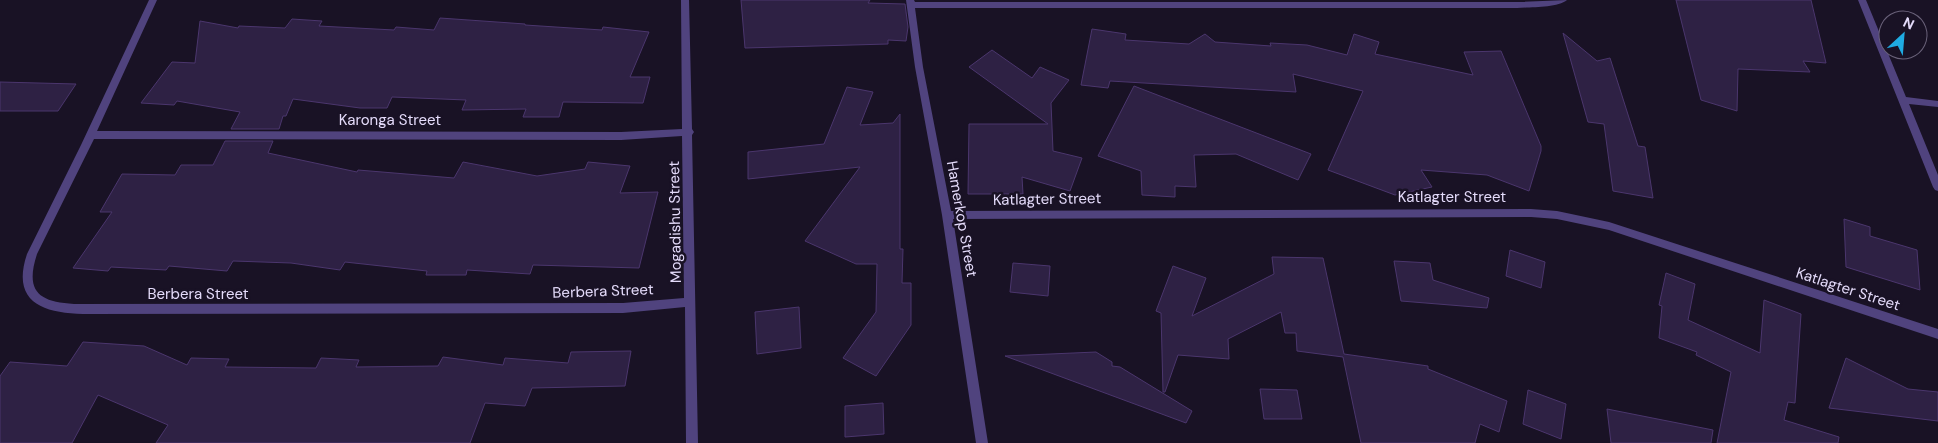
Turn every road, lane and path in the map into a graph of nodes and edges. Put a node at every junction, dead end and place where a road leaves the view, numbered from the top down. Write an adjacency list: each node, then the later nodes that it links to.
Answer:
1 (153, 0): 9 (street, Berbera Street)
2 (685, 0): 8 (street, Mogadishu Street)
3 (1563, 0): 5 (street)
4 (1862, 0): 6 (street)
5 (911, 2): 11 (street, Hamerkop Street)
6 (1903, 100): 7 (street); 10 (street)
7 (1938, 104)
8 (689, 132): 9 (street, Karonga Street); 12 (street, Mogadishu Street)
9 (91, 135): 12 (street, Berbera Street)
10 (1938, 188)
11 (947, 215): 13 (street, Katlagter Street); 15 (street, Hamerkop Street)
12 (691, 302): 14 (street, Mogadishu Street)
13 (1938, 334)
14 (692, 443)
15 (982, 443)

